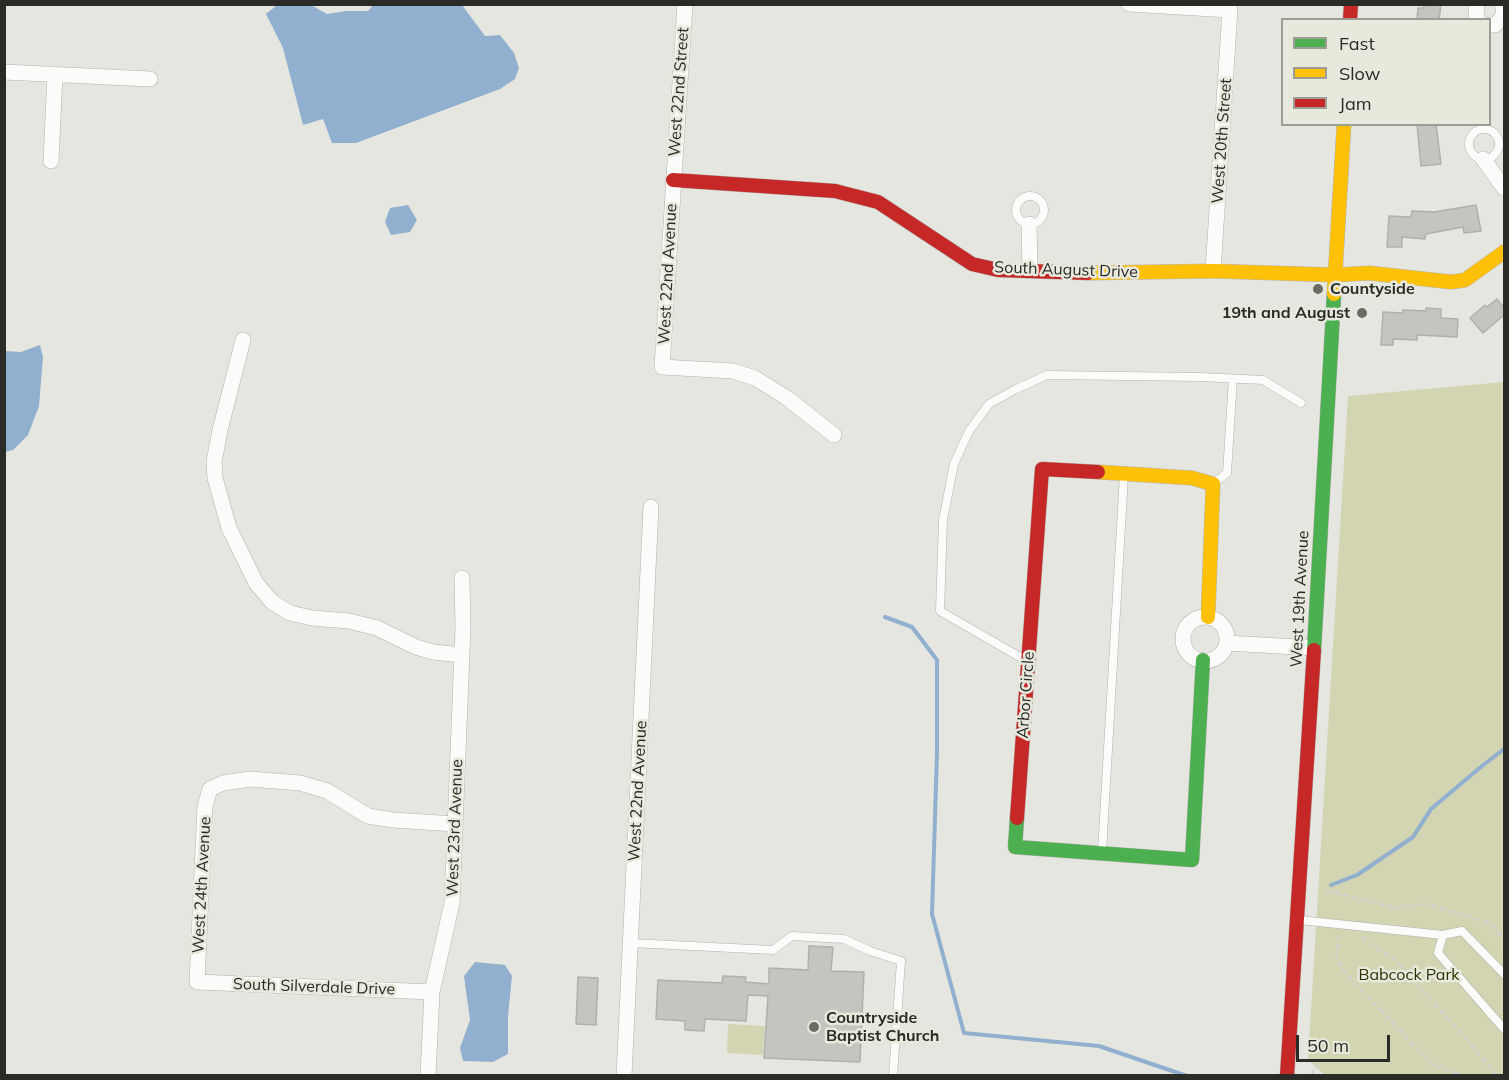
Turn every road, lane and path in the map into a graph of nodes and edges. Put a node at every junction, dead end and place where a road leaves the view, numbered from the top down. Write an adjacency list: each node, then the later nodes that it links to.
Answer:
1 (685, 4): 11 (street, West 22nd Street)
2 (1129, 4): 16 (street, West 20th Street)
3 (1502, 4): 4 (street)
4 (1491, 25)
5 (4, 72): 6 (street)
6 (55, 74): 7 (street); 10 (street)
7 (150, 79)
8 (1344, 126): 17 (street, West 19th Avenue)
9 (1483, 159): 12 (street)
10 (51, 161)
11 (673, 180): 15 (street, South August Drive); 21 (street, West 22nd Avenue)
12 (1504, 188)
13 (1029, 224): 15 (street)
14 (1504, 252): 17 (street, South August Drive)
15 (1030, 271): 16 (street, South August Drive)
16 (1214, 272): 17 (street, South August Drive)
17 (1335, 275): 28 (street, West 19th Avenue)
18 (243, 340): 29 (street)
19 (1233, 379): 20 (lane); 23 (lane); 31 (lane)
20 (1300, 403)
21 (834, 435)
22 (1124, 473): 23 (street, Arbor Circle); 31 (street, Arbor Circle); 33 (lane)
23 (1213, 484): 26 (street)
24 (651, 507): 39 (street, West 22nd Avenue)
25 (462, 578): 29 (street, West 23rd Avenue)
26 (1208, 617): 27 (street); 30 (street)
27 (1227, 643): 28 (street); 30 (street)
28 (1314, 648): 35 (street, West 19th Avenue)
29 (462, 655): 32 (street, West 23rd Avenue)
30 (1203, 660): 33 (street, Arbor Circle)
31 (1028, 662): 33 (street, Arbor Circle)
32 (455, 824): 41 (street, West 24th Avenue); 42 (street, West 23rd Avenue)
33 (1102, 854)
34 (1326, 890): 38 (path)
35 (1297, 920): 36 (lane); 48 (street, West 19th Avenue)
36 (1341, 924): 37 (lane); 50 (path); 51 (path)
37 (1443, 936): 40 (lane); 43 (lane)
38 (1504, 939)
39 (631, 942): 46 (street, West 22nd Avenue); 47 (lane)
40 (1504, 974)
41 (197, 982): 42 (street, South Silverdale Drive)
42 (432, 992): 45 (street, West 23rd Avenue)
43 (1504, 1029)
44 (1319, 1066): 49 (path)
45 (428, 1076)
46 (624, 1076)
47 (892, 1076)
48 (1287, 1076)
49 (1312, 1076)
50 (1465, 1076)
51 (1497, 1076)

